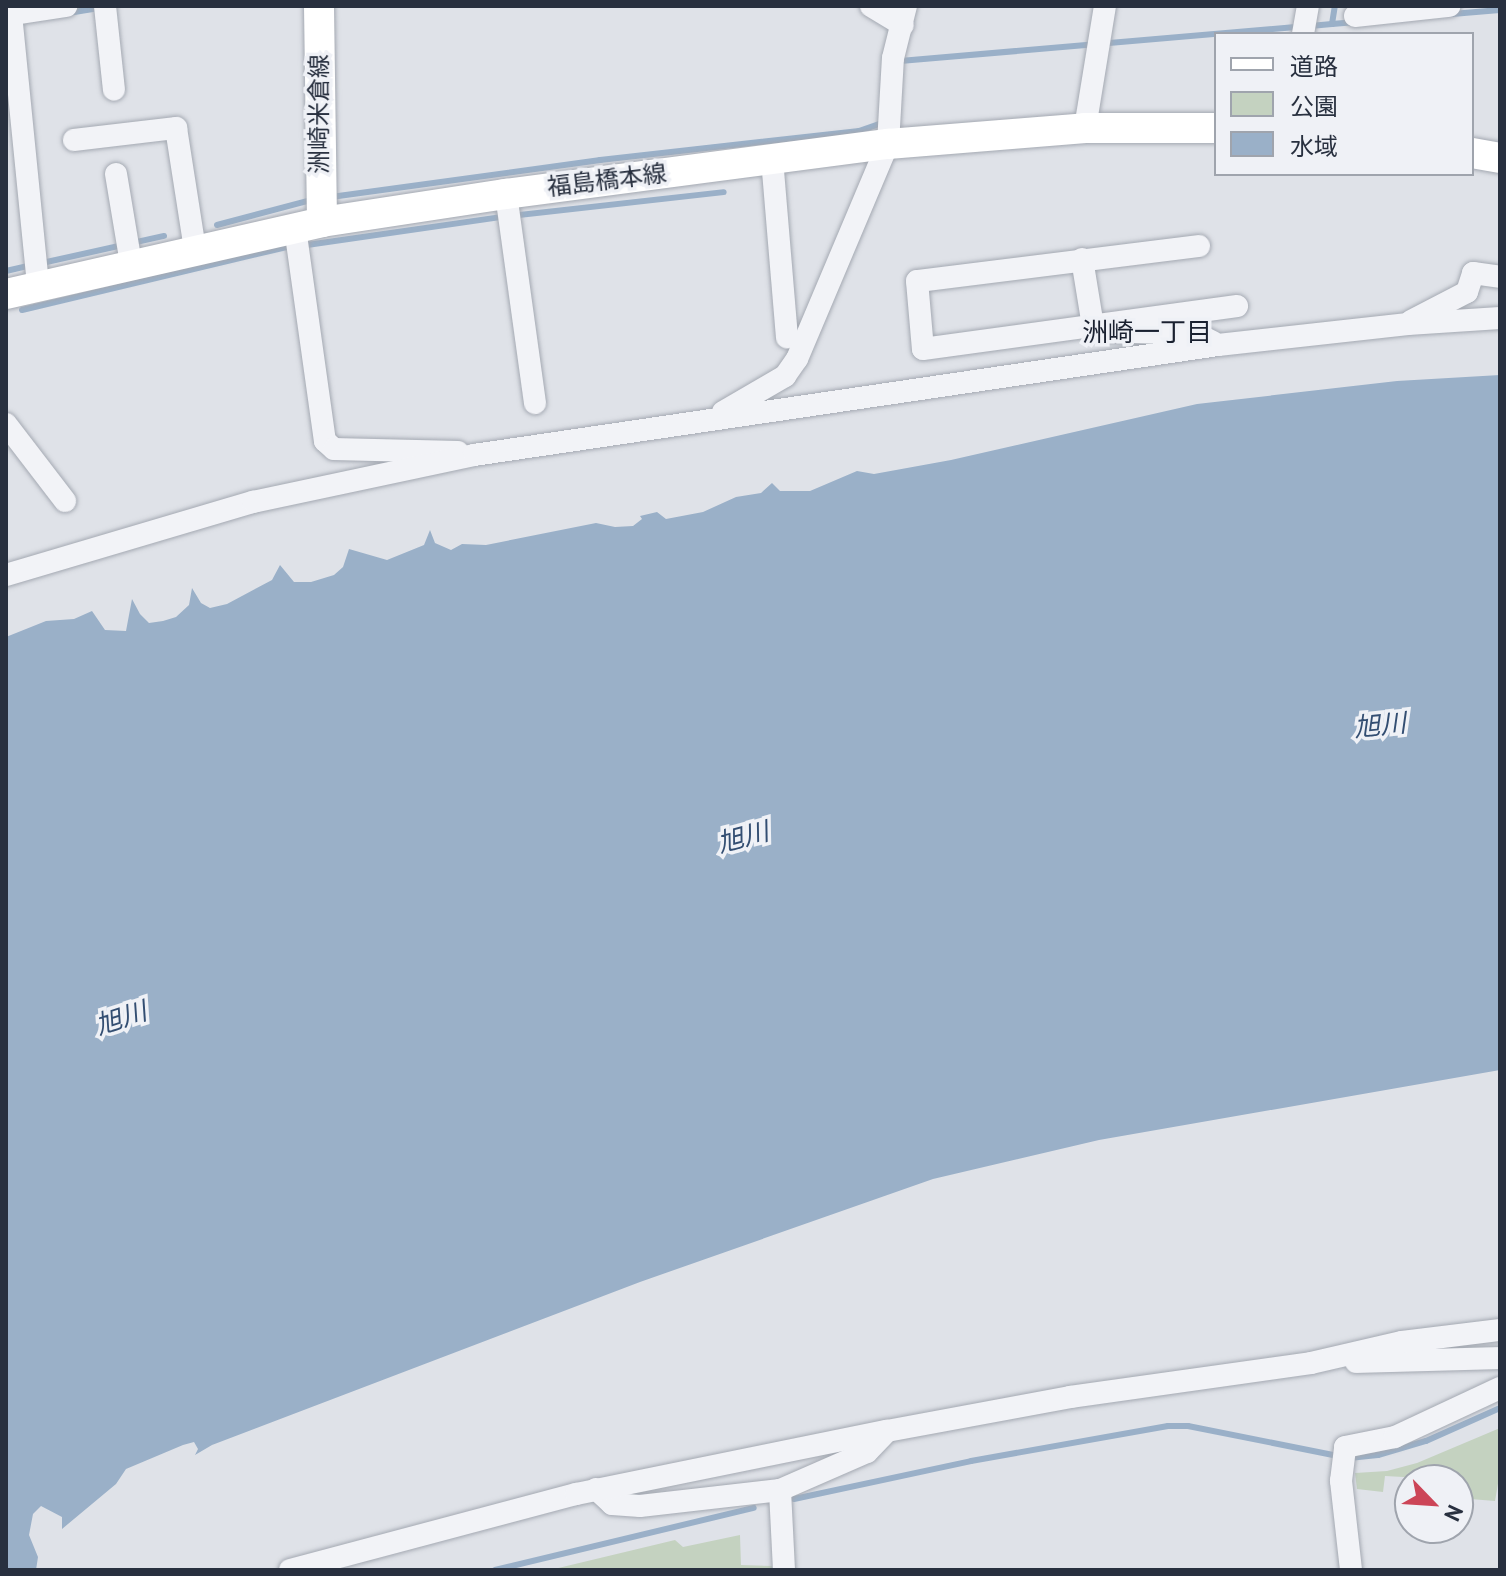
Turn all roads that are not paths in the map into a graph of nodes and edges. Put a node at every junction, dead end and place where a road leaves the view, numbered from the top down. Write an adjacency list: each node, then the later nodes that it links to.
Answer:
1 (66, 6): 8 (street)
2 (319, 6): 20 (main road, 洲崎米倉線)
3 (871, 6): 7 (street)
4 (1105, 6): 11 (street)
5 (1449, 6): 9 (street)
6 (106, 8): 10 (street)
7 (904, 16): 13 (street)
8 (10, 18): 25 (street)
9 (1354, 20)
10 (114, 90)
11 (1085, 128): 12 (main road, 福島橋本線); 13 (main road, 福島橋本線)
12 (1214, 128)
13 (888, 129): 17 (main road, 福島橋本線); 35 (street)
14 (74, 140): 22 (street)
15 (1474, 153): 16 (main road)
16 (1500, 158)
17 (772, 159): 19 (main road, 福島橋本線); 32 (street)
18 (116, 174): 23 (street)
19 (508, 209): 20 (main road, 福島橋本線); 34 (street)
20 (308, 225): 22 (main road, 福島橋本線); 37 (street)
21 (1199, 246): 24 (street)
22 (195, 250): 23 (main road, 福島橋本線)
23 (129, 251): 25 (main road, 福島橋本線)
24 (1082, 259): 31 (street); 31 (street)
25 (37, 271): 27 (main road, 福島橋本線)
26 (1500, 277): 30 (street)
27 (6, 294)
28 (1237, 306): 31 (street)
29 (1500, 318): 30 (street)
30 (1408, 324): 33 (street)
31 (1093, 326): 33 (street)
32 (787, 337)
33 (1218, 345): 35 (street)
34 (535, 403)
35 (708, 420): 37 (street)
36 (6, 424): 38 (street)
37 (474, 455): 39 (street)
38 (65, 501)
39 (6, 575)
40 (1500, 1330): 42 (street)
41 (1500, 1358): 42 (street)
42 (1311, 1363): 44 (street)
43 (1500, 1388): 49 (street)
44 (887, 1431): 45 (street); 46 (street)
45 (596, 1489): 46 (street); 47 (street)
46 (780, 1490): 48 (street)
47 (290, 1570)
48 (784, 1570)
49 (1351, 1570)

